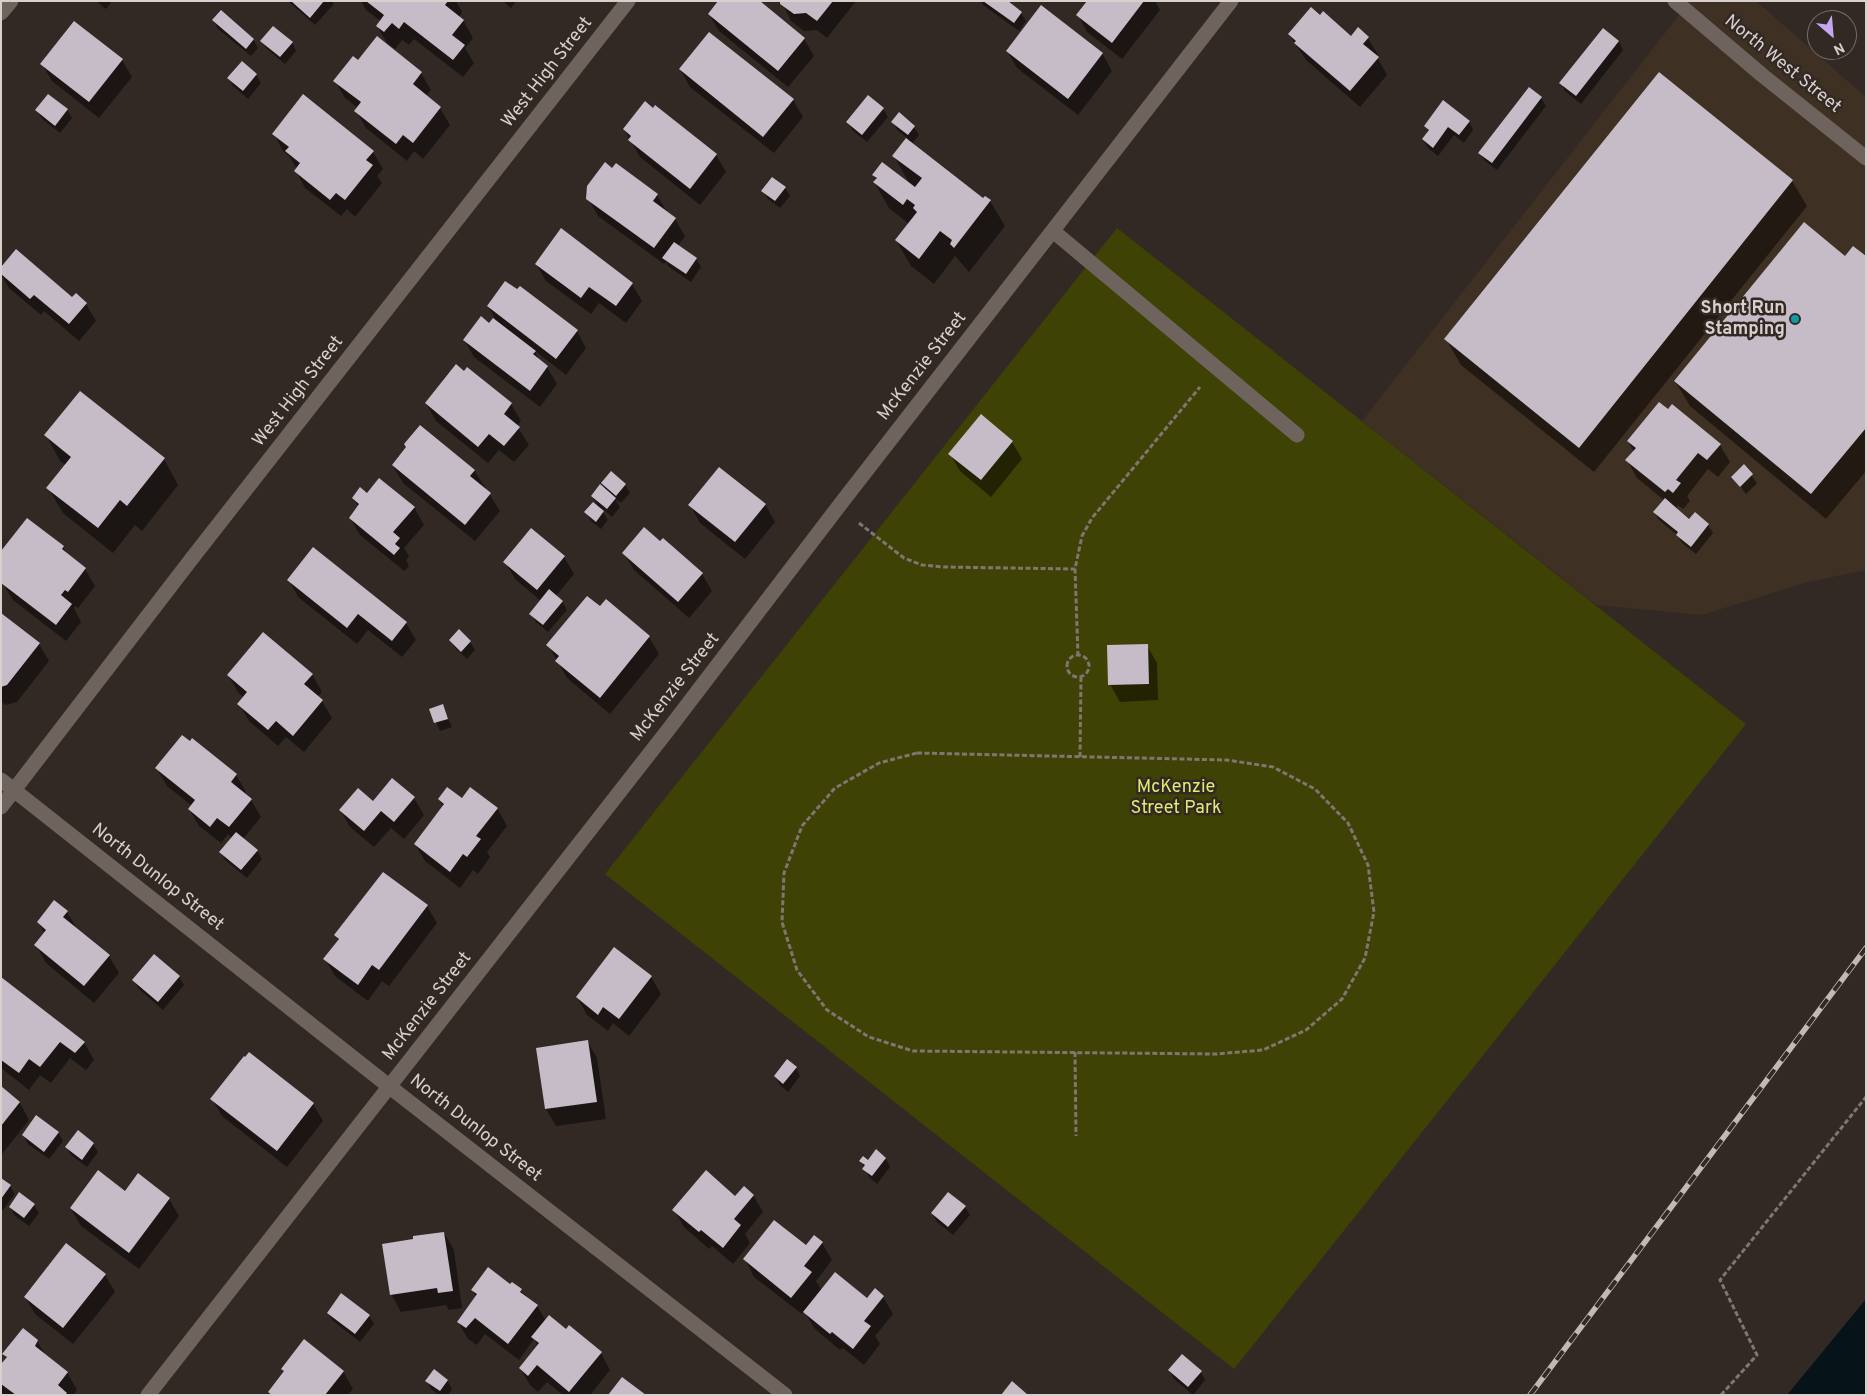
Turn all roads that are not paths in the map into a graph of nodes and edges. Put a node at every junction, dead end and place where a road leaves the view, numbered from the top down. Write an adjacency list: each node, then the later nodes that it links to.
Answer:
1 (11, 1): 5 (street)
2 (628, 1): 10 (street, West High Street)
3 (1231, 1): 7 (street, McKenzie Street)
4 (1675, 1): 6 (street, North West Street)
5 (1, 13)
6 (1866, 158)
7 (1053, 231): 8 (street); 12 (street, McKenzie Street)
8 (1297, 435)
9 (1, 780): 10 (street, North Dunlop Street)
10 (15, 790): 11 (street, West High Street); 12 (street, North Dunlop Street)
11 (1, 807)
12 (390, 1087): 13 (street, McKenzie Street); 14 (street, North Dunlop Street)
13 (148, 1395)
14 (785, 1395)

